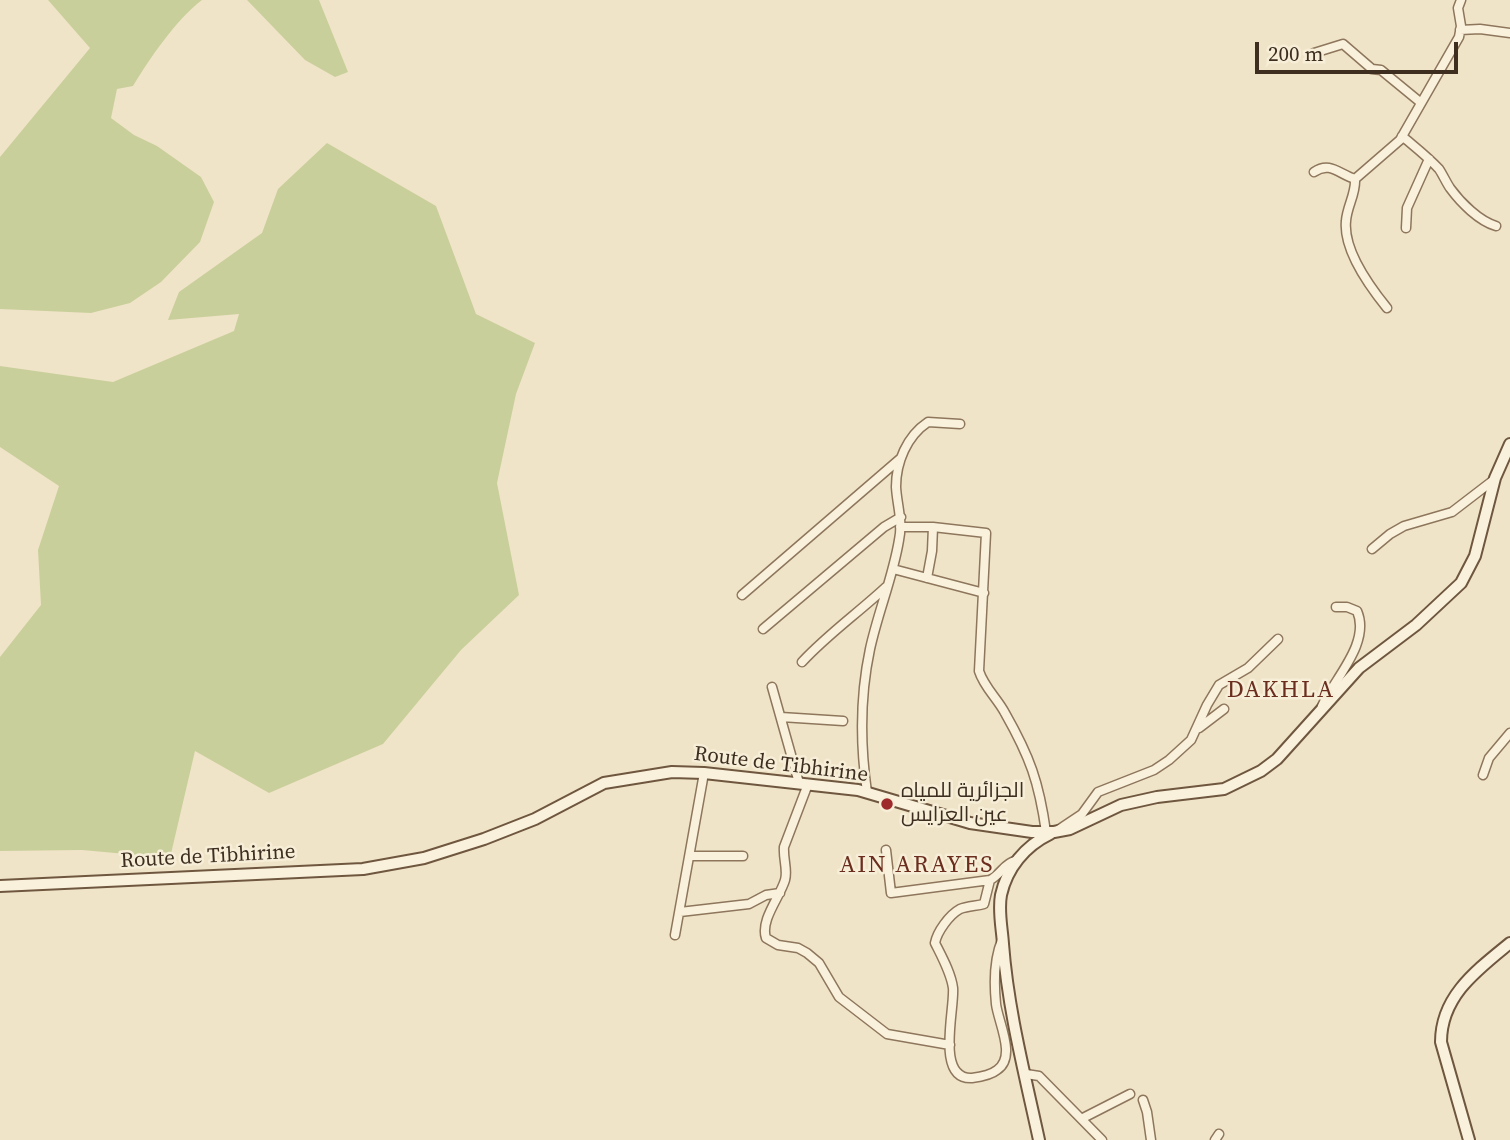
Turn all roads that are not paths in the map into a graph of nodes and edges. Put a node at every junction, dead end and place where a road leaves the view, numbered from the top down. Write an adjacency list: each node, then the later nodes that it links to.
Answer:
1 (1461, 0): 2 (street)
2 (1460, 30): 3 (street); 5 (street)
3 (1510, 33)
4 (1314, 53): 5 (street)
5 (1420, 102): 6 (street)
6 (1402, 136): 7 (street); 9 (street)
7 (1429, 159): 10 (street); 11 (street)
8 (1314, 172): 9 (street)
9 (1355, 179): 12 (street)
10 (1496, 226)
11 (1406, 228)
12 (1387, 309)
13 (960, 424): 15 (street)
14 (1510, 444): 16 (street, Route de Tibhirine)
15 (901, 458): 17 (street); 25 (street)
16 (1495, 478): 20 (street); 32 (street, Route de Tibhirine)
17 (901, 517): 18 (street); 27 (street)
18 (900, 527): 19 (street); 21 (street)
19 (933, 527): 22 (street); 24 (street)
20 (1371, 549)
21 (893, 569): 22 (street); 23 (street)
22 (927, 578): 24 (street)
23 (888, 585): 29 (street); 40 (street)
24 (984, 593): 41 (street)
25 (742, 595)
26 (1336, 607): 32 (street)
27 (763, 629)
28 (1278, 639): 35 (street)
29 (802, 662)
30 (772, 687): 33 (street)
31 (1224, 709): 35 (street)
32 (1319, 712): 41 (street, Route de Tibhirine)
33 (781, 717): 34 (street); 39 (street)
34 (843, 721)
35 (1195, 731): 41 (street)
36 (1510, 733): 38 (street)
37 (704, 773): 39 (street, Route de Tibhirine); 43 (street); 47 (street, Route de Tibhirine)
38 (1483, 775)
39 (804, 783): 40 (street, Route de Tibhirine); 48 (street)
40 (867, 792): 41 (street, Route de Tibhirine)
41 (1050, 832): 45 (street)
42 (886, 850): 46 (street)
43 (690, 856): 44 (street); 49 (street)
44 (743, 856)
45 (1017, 861): 46 (street); 51 (street)
46 (990, 880): 53 (street)
47 (0, 886)
48 (780, 893): 49 (street); 53 (street)
49 (680, 912): 50 (street)
50 (676, 935)
51 (1002, 939): 53 (street); 54 (street)
52 (1510, 943): 63 (street)
53 (950, 1045)
54 (1026, 1074): 57 (street); 59 (street)
55 (1130, 1094): 57 (street)
56 (1143, 1100): 62 (street)
57 (1083, 1118): 58 (street)
58 (1092, 1128): 60 (street); 61 (street)
59 (1039, 1140)
60 (1089, 1140)
61 (1102, 1140)
62 (1151, 1140)
63 (1469, 1140)

